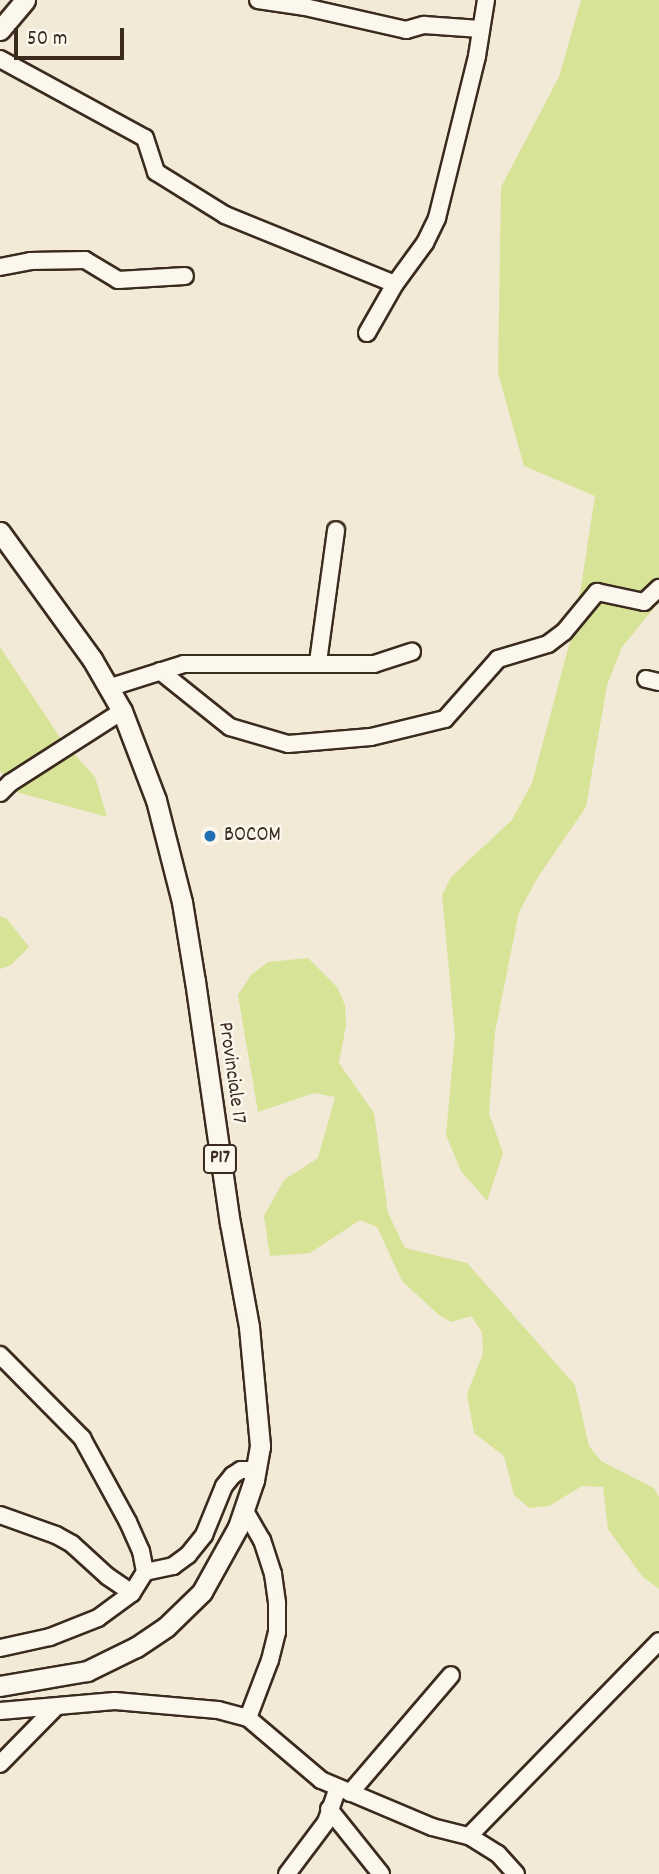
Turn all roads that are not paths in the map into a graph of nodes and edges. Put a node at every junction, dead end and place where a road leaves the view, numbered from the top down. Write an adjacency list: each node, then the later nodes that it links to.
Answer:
1 (25, 0): 5 (main road)
2 (258, 0): 4 (street)
3 (486, 0): 4 (street)
4 (480, 29): 9 (street)
5 (0, 30)
6 (0, 59): 9 (street)
7 (0, 267): 8 (street)
8 (185, 276)
9 (396, 284): 10 (street)
10 (367, 333)
11 (336, 530): 15 (street)
12 (0, 532): 17 (main road, Provinciale 17 / P17)
13 (659, 588): 16 (street)
14 (412, 652): 15 (street)
15 (318, 662): 16 (street)
16 (160, 671): 17 (street)
17 (108, 688): 18 (main road, Provinciale 17 / P17)
18 (122, 711): 19 (street); 21 (main road, Provinciale 17 / P17)
19 (3, 784)
20 (0, 1355): 24 (street)
21 (255, 1470): 22 (main road, Provinciale 17 / P17); 24 (street)
22 (245, 1511): 29 (main road, Provinciale 17 / P17); 32 (street)
23 (0, 1514): 25 (street)
24 (145, 1573): 25 (street)
25 (132, 1593): 27 (street)
26 (659, 1640): 36 (street)
27 (0, 1648)
28 (450, 1675): 34 (street)
29 (0, 1686)
30 (56, 1707): 31 (street); 32 (street); 33 (street)
31 (0, 1711)
32 (248, 1718): 34 (street)
33 (0, 1765)
34 (344, 1791): 35 (street); 36 (street)
35 (330, 1809): 37 (street); 38 (street)
36 (469, 1836): 39 (street)
37 (287, 1874)
38 (381, 1874)
39 (516, 1874)

